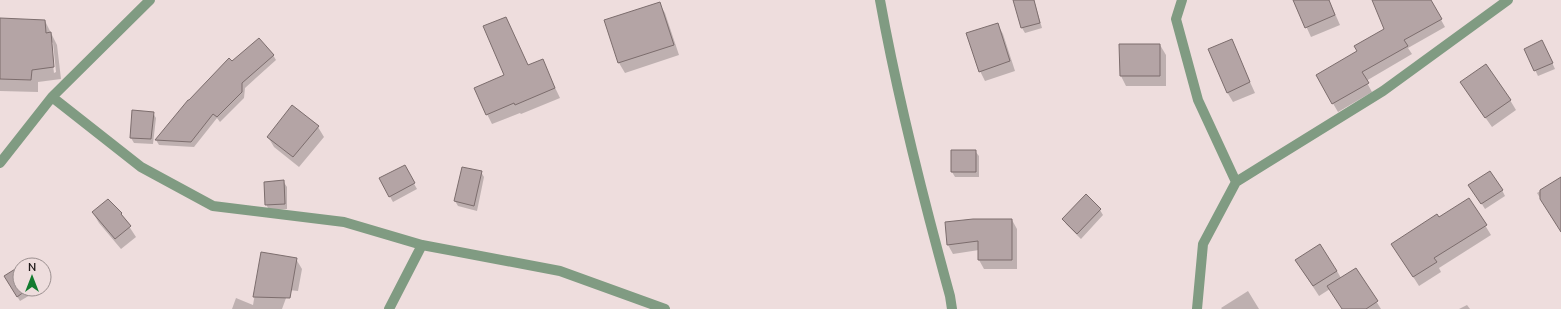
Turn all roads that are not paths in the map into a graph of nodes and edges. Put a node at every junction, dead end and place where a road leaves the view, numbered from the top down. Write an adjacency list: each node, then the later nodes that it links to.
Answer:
1 (150, 0): 5 (street)
2 (880, 0): 11 (street)
3 (1182, 0): 7 (street)
4 (1508, 0): 7 (street)
5 (52, 97): 6 (street); 8 (street)
6 (0, 163)
7 (1236, 182): 12 (street)
8 (422, 245): 9 (street); 10 (street)
9 (389, 309)
10 (665, 309)
11 (952, 309)
12 (1197, 309)

